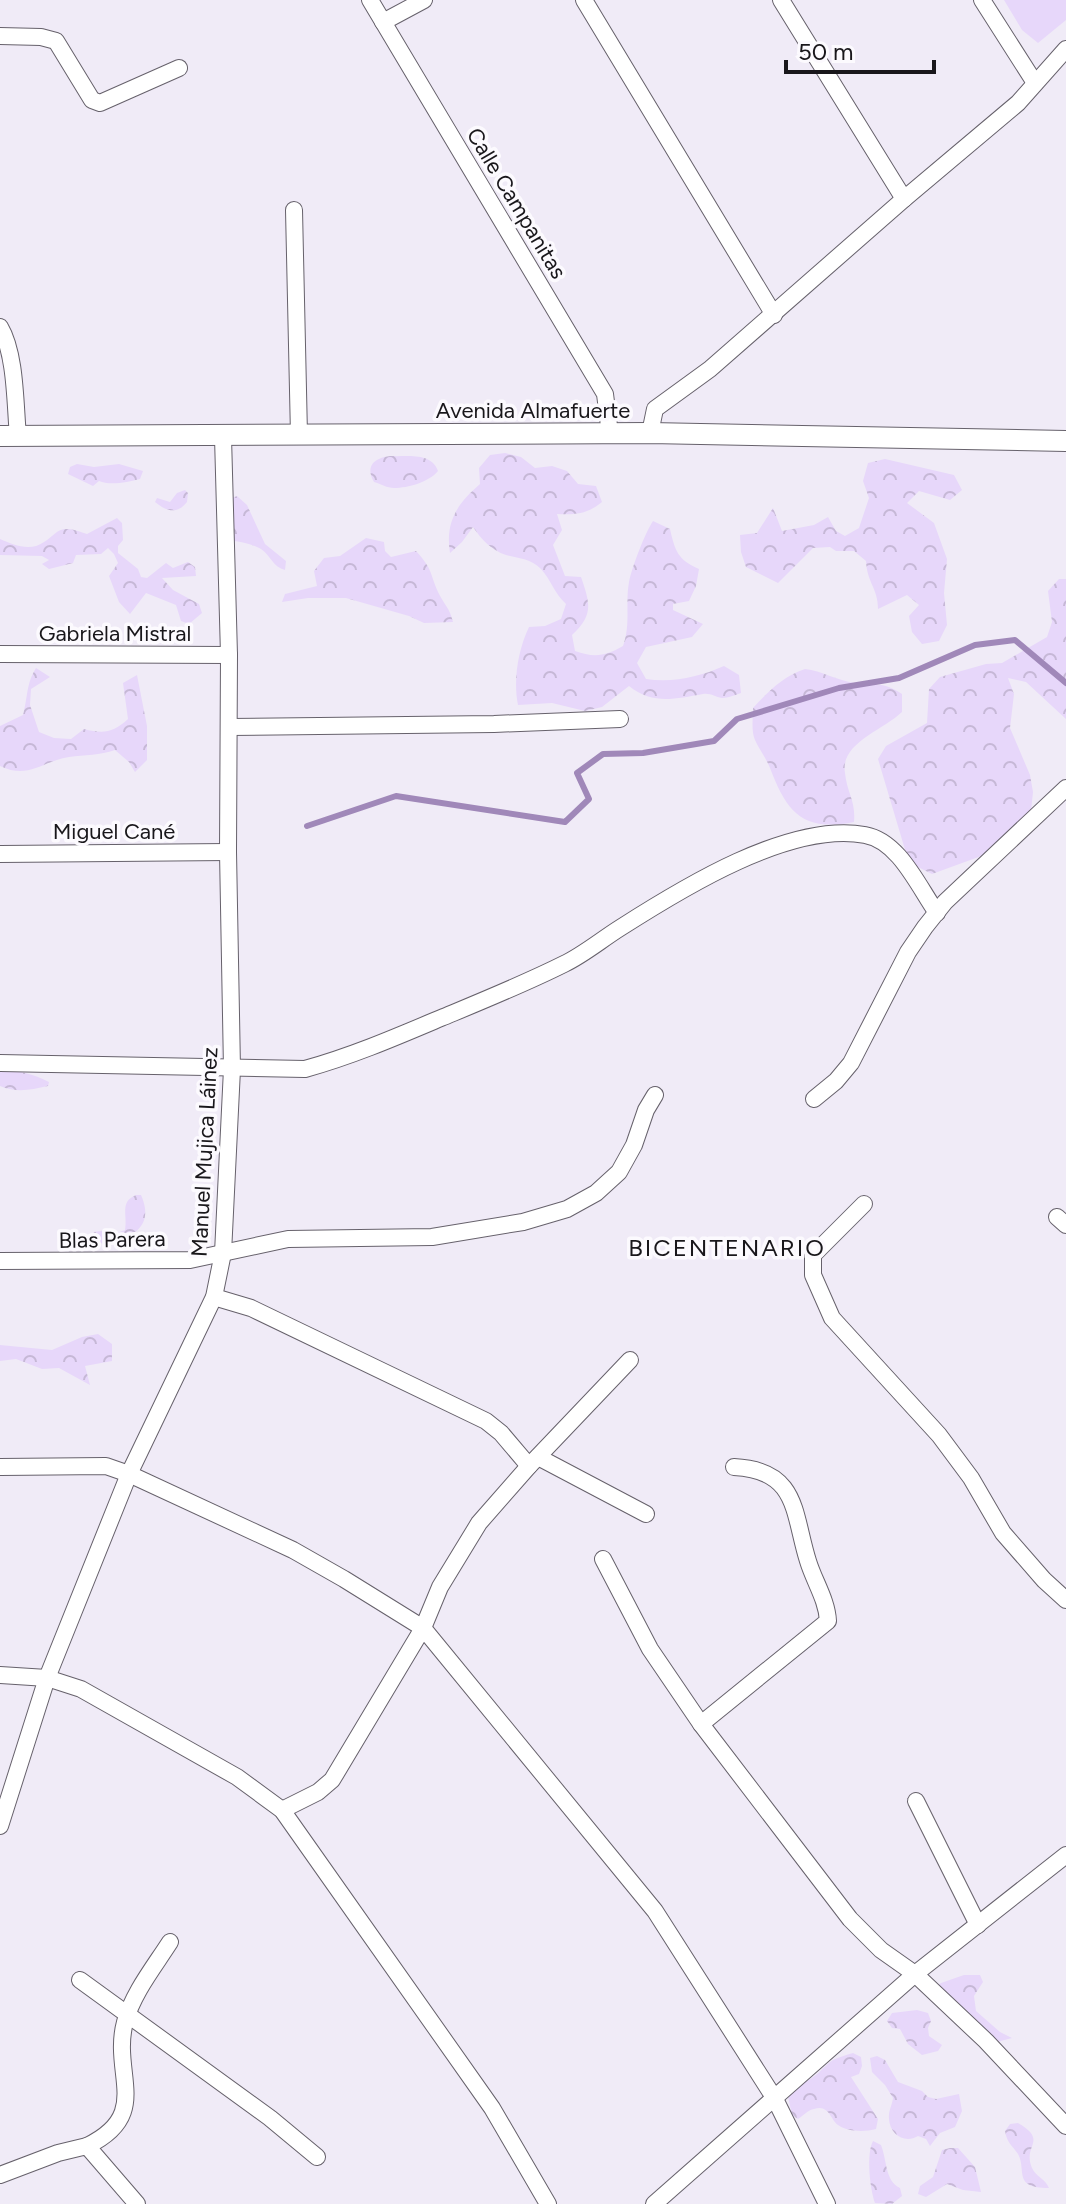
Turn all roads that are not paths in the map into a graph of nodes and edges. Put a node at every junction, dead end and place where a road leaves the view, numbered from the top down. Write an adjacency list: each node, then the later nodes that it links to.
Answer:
1 (370, 0): 6 (street, Calle Campanitas)
2 (424, 0): 6 (street)
3 (584, 0): 13 (street)
4 (781, 0): 11 (street)
5 (982, 0): 10 (street)
6 (383, 22): 16 (street, Calle Campanitas)
7 (0, 36): 9 (street)
8 (1066, 49): 10 (street)
9 (179, 68)
10 (1035, 83): 11 (street)
11 (904, 199): 13 (street)
12 (294, 210): 17 (street)
13 (774, 315): 15 (street)
14 (0, 327): 18 (street)
15 (650, 433): 16 (street, Avenida Almafuerte); 20 (street, Avenida Almafuerte)
16 (610, 434): 17 (street, Avenida Almafuerte)
17 (299, 435): 19 (street, Avenida Almafuerte)
18 (9, 436): 19 (street, Avenida Almafuerte)
19 (223, 437): 22 (street, Manuel Mujica Láinez)
20 (1060, 440)
21 (0, 654): 22 (street, Gabriela Mistral)
22 (229, 655): 24 (street, Manuel Mujica Láinez)
23 (620, 719): 24 (street)
24 (229, 727): 26 (street, Manuel Mujica Láinez)
25 (1066, 788): 28 (street)
26 (228, 852): 27 (street, Miguel Cané); 30 (street, Manuel Mujica Láinez)
27 (0, 854)
28 (937, 913): 30 (street); 32 (street)
29 (0, 1063): 30 (street)
30 (232, 1069): 34 (street, Manuel Mujica Láinez)
31 (655, 1095): 34 (street, Blas Parera)
32 (814, 1099)
33 (864, 1204): 44 (street)
34 (223, 1253): 35 (street, Blas Parera); 36 (street, Manuel Mujica Láinez)
35 (0, 1261)
36 (214, 1297): 38 (street); 41 (street, Manuel Mujica Láinez)
37 (630, 1360): 38 (street)
38 (533, 1462): 42 (street); 45 (street)
39 (0, 1467): 41 (street)
40 (734, 1467): 48 (street)
41 (129, 1474): 45 (street); 47 (street, Manuel Mujica Láinez)
42 (646, 1514)
43 (603, 1559): 48 (street)
44 (1066, 1600)
45 (423, 1628): 50 (street); 58 (street)
46 (0, 1675): 47 (street)
47 (47, 1678): 50 (street); 51 (street, Manuel Mujica Láinez)
48 (701, 1724): 55 (street)
49 (916, 1801): 53 (street)
50 (282, 1810): 64 (street)
51 (0, 1826)
52 (1066, 1855): 53 (street)
53 (978, 1925): 55 (street)
54 (170, 1942): 57 (street)
55 (915, 1974): 58 (street); 59 (street)
56 (80, 1980): 57 (street)
57 (127, 2015): 60 (street); 61 (street)
58 (775, 2099): 65 (street); 66 (street)
59 (1066, 2126)
60 (87, 2146): 62 (street); 63 (street)
61 (317, 2157)
62 (0, 2175)
63 (137, 2204)
64 (548, 2204)
65 (654, 2204)
66 (827, 2204)

